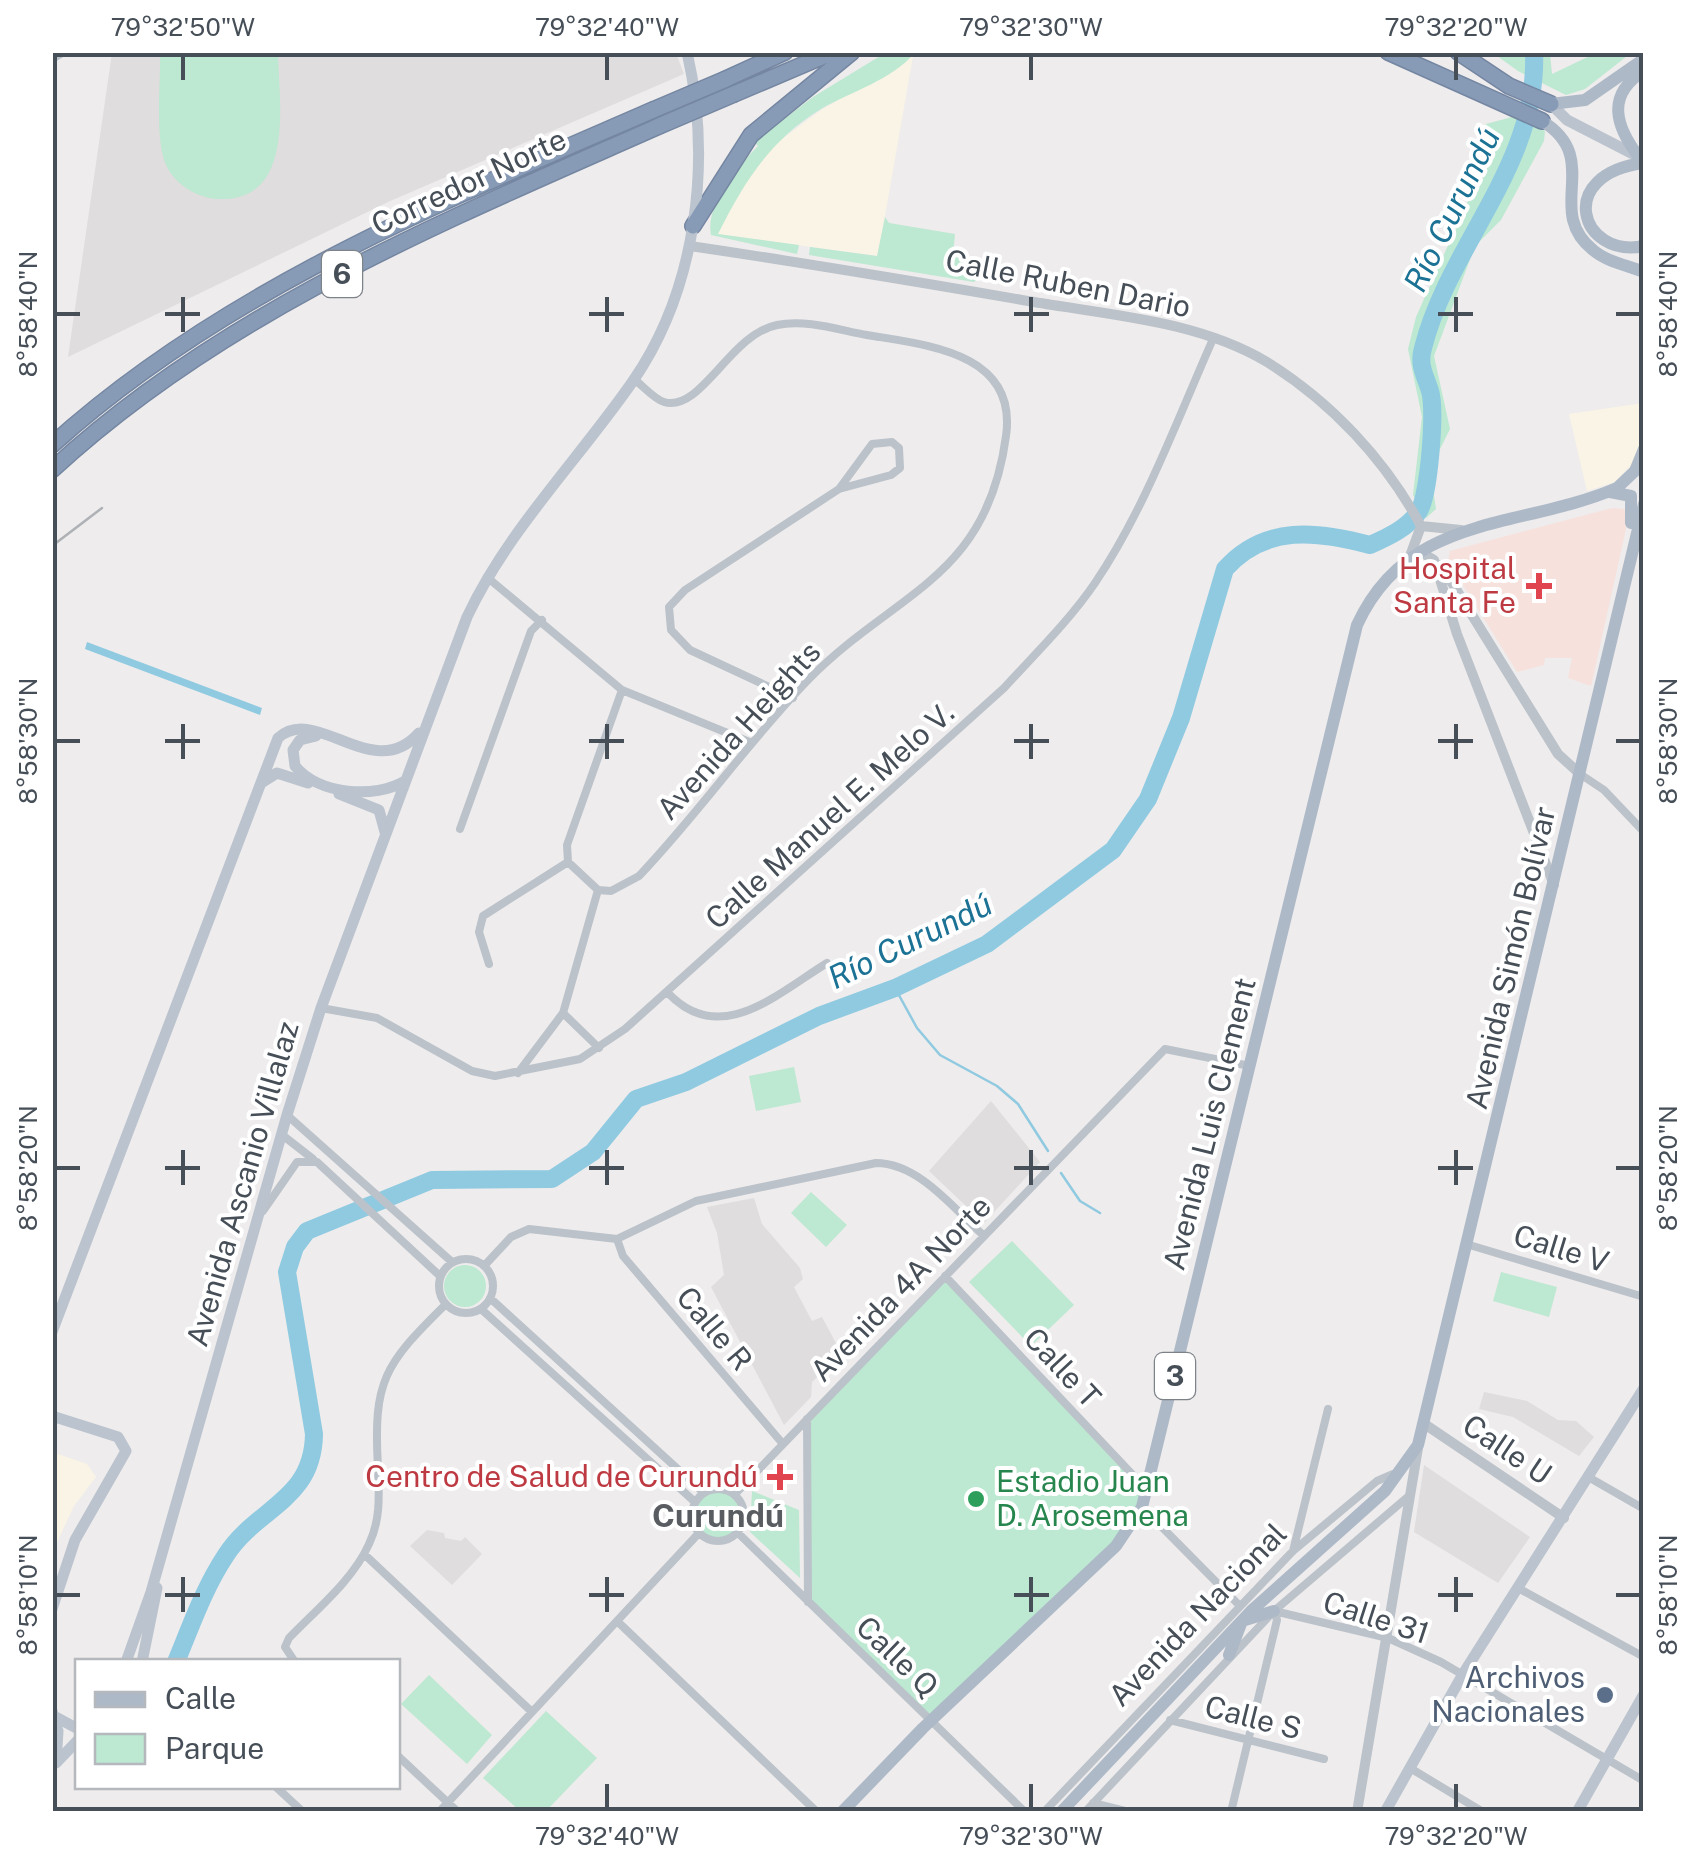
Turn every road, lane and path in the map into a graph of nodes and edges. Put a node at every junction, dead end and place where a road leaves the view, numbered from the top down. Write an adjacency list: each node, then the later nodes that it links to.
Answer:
1 (62, 52): 8 (street)
2 (688, 52): 17 (main road, Avenida Ascanio Villalaz)
3 (785, 52): 11 (highway, Corredor Norte / 6)
4 (833, 52): 11 (highway, Corredor Norte / 6)
5 (852, 52): 17 (highway)
6 (1388, 52): 15 (highway)
7 (1458, 52): 12 (highway)
8 (52, 58)
9 (1644, 59): 12 (main road)
10 (1644, 72): 16 (main road)
11 (730, 87): 13 (highway, Corredor Norte / 6, bridge)
12 (1549, 104): 14 (main road)
13 (656, 118): 23 (highway, Corredor Norte / 6); 25 (highway, Corredor Norte / 6)
14 (1567, 120): 15 (main road); 16 (main road)
15 (1541, 121): 20 (main road)
16 (1642, 160): 19 (main road)
17 (693, 226): 18 (main road, Avenida Ascanio Villalaz)
18 (690, 246): 21 (street, Calle Ruben Dario); 22 (main road, Avenida Ascanio Villalaz)
19 (1644, 246)
20 (1644, 272)
21 (1214, 339): 29 (street, Calle Ruben Dario); 54 (street, Calle Manuel E. Melo V.)
22 (634, 379): 34 (main road, Avenida Ascanio Villalaz); 39 (street, Avenida Heights)
23 (52, 445)
24 (1644, 448): 27 (main road)
25 (52, 470)
26 (838, 490): 26 (street); 39 (street)
27 (1607, 492): 30 (main road, Avenida Luis Clement / 3); 33 (main road)
28 (1644, 504): 33 (main road, Avenida Simón Bolívar)
29 (1420, 524): 30 (street); 32 (street)
30 (1467, 529): 31 (main road, Avenida Luis Clement / 3)
31 (1441, 540): 32 (main road, Avenida Luis Clement / 3); 35 (street)
32 (1414, 554): 36 (street); 58 (main road, Avenida Luis Clement / 3)
33 (1628, 568): 43 (main road, Avenida Simón Bolívar)
34 (488, 577): 37 (street); 40 (main road, Avenida Ascanio Villalaz)
35 (1462, 600): 36 (street); 43 (street)
36 (1449, 607): 50 (street)
37 (542, 620): 38 (street); 46 (street)
38 (622, 690): 42 (street); 49 (street)
39 (793, 698): 42 (street, Avenida Heights)
40 (424, 726): 41 (main road); 44 (main road, Avenida Ascanio Villalaz)
41 (324, 736): 44 (main road); 45 (main road)
42 (752, 743): 51 (street, Avenida Heights)
43 (1580, 774): 47 (street); 50 (main road, Avenida Simón Bolívar)
44 (406, 781): 48 (main road, Avenida Ascanio Villalaz)
45 (261, 783): 48 (main road); 75 (main road)
46 (460, 829)
47 (1644, 832)
48 (386, 837): 55 (main road, Avenida Ascanio Villalaz)
49 (568, 862): 51 (street); 53 (street)
50 (1554, 886): 66 (main road, Avenida Simón Bolívar)
51 (598, 890): 56 (street)
52 (827, 963): 54 (street)
53 (489, 964)
54 (668, 992): 57 (street, Calle Manuel E. Melo V.)
55 (321, 1008): 59 (street, Calle Manuel E. Melo V.); 60 (main road, Avenida Ascanio Villalaz)
56 (563, 1012): 57 (street); 59 (street)
57 (599, 1048): 59 (street, Calle Manuel E. Melo V.)
58 (1250, 1066): 64 (street, Avenida 4A Norte); 86 (main road, Avenida Luis Clement / 3)
59 (518, 1073)
60 (286, 1114): 61 (main road, Avenida Ascanio Villalaz); 67 (street)
61 (281, 1134): 62 (street); 63 (main road, Avenida Ascanio Villalaz)
62 (317, 1162): 63 (street); 69 (street)
63 (258, 1219): 98 (main road, Avenida Ascanio Villalaz)
64 (984, 1236): 65 (street); 70 (street, Avenida 4A Norte)
65 (617, 1238): 68 (street); 82 (street, Calle R)
66 (1466, 1244): 71 (street, Calle V); 81 (main road, Avenida Simón Bolívar)
67 (452, 1262): 68 (street); 69 (street)
68 (484, 1266): 72 (street)
69 (440, 1276): 73 (street)
70 (945, 1276): 80 (street, Avenida 4A Norte); 86 (street, Calle T)
71 (1644, 1297)
72 (490, 1298): 74 (street); 87 (street)
73 (445, 1304): 74 (street); 97 (street)
74 (481, 1309): 90 (street)
75 (54, 1323)
76 (1644, 1388): 77 (main road)
77 (1639, 1408): 85 (main road)
78 (1328, 1409): 96 (street)
79 (52, 1416): 102 (main road)
80 (807, 1419): 82 (street, Avenida 4A Norte); 100 (street)
81 (1423, 1423): 83 (main road, Avenida Nacional); 93 (street, Calle U)
82 (782, 1444): 88 (street, Avenida 4A Norte)
83 (1418, 1445): 84 (main road, Avenida Nacional); 89 (street)
84 (1402, 1470): 96 (street, Avenida Nacional); 105 (main road, Avenida Nacional)
85 (1590, 1478): 92 (street); 93 (main road)
86 (1147, 1490): 91 (main road, Avenida Luis Clement / 3)
87 (704, 1492): 88 (street); 90 (street)
88 (735, 1494): 95 (street)
89 (1410, 1495): 103 (street, Calle 31); 106 (street)
90 (695, 1502): 94 (street)
91 (1142, 1507): 101 (street); 117 (main road, Avenida Luis Clement / 3)
92 (1644, 1510)
93 (1564, 1518): 99 (main road)
94 (699, 1533): 95 (street); 104 (street)
95 (738, 1533): 100 (street, Calle Q)
96 (1293, 1551): 101 (street, Avenida Nacional)
97 (364, 1554): 111 (street); 114 (street)
98 (158, 1571): 109 (main road, Avenida Ascanio Villalaz); 110 (main road)
99 (1518, 1588): 108 (street); 112 (main road)
100 (808, 1602): 117 (street, Calle Q)
101 (1239, 1604): 136 (street, Avenida Nacional)
102 (52, 1610)
103 (1274, 1611): 105 (main road); 106 (street, Calle 31); 107 (street, Calle 31); 119 (street)
104 (618, 1621): 114 (street); 133 (street)
105 (1242, 1621): 107 (main road); 137 (main road, Avenida Nacional)
106 (1388, 1638): 112 (street, Calle 31); 141 (street)
107 (1229, 1655): 116 (street, Calle 31)
108 (1644, 1658)
109 (127, 1659)
110 (143, 1659)
111 (293, 1659)
112 (1463, 1674): 123 (street, Calle 31); 125 (main road)
113 (1644, 1694): 123 (main road)
114 (532, 1712): 128 (street)
115 (53, 1713): 118 (main road); 124 (main road)
116 (1170, 1720): 119 (street, Calle S); 129 (street, Calle 31)
117 (930, 1721): 134 (main road, Avenida Luis Clement / 3); 135 (street, Calle Q)
118 (75, 1727)
119 (1247, 1739): 122 (street, Calle S); 140 (street)
120 (75, 1743): 124 (main road)
121 (400, 1758): 128 (street)
122 (1324, 1759)
123 (1606, 1760): 126 (street, Calle 31); 144 (main road)
124 (54, 1765)
125 (1410, 1768): 142 (main road); 143 (street)
126 (1644, 1780)
127 (278, 1789): 130 (street)
128 (448, 1802): 131 (street); 132 (street)
129 (1093, 1803): 138 (street, Calle 31); 139 (street)
130 (303, 1812)
131 (439, 1812)
132 (458, 1812)
133 (817, 1812)
134 (842, 1812)
135 (1025, 1812)
136 (1044, 1812)
137 (1061, 1812)
138 (1086, 1812)
139 (1130, 1812)
140 (1231, 1812)
141 (1357, 1812)
142 (1385, 1812)
143 (1483, 1812)
144 (1577, 1812)

